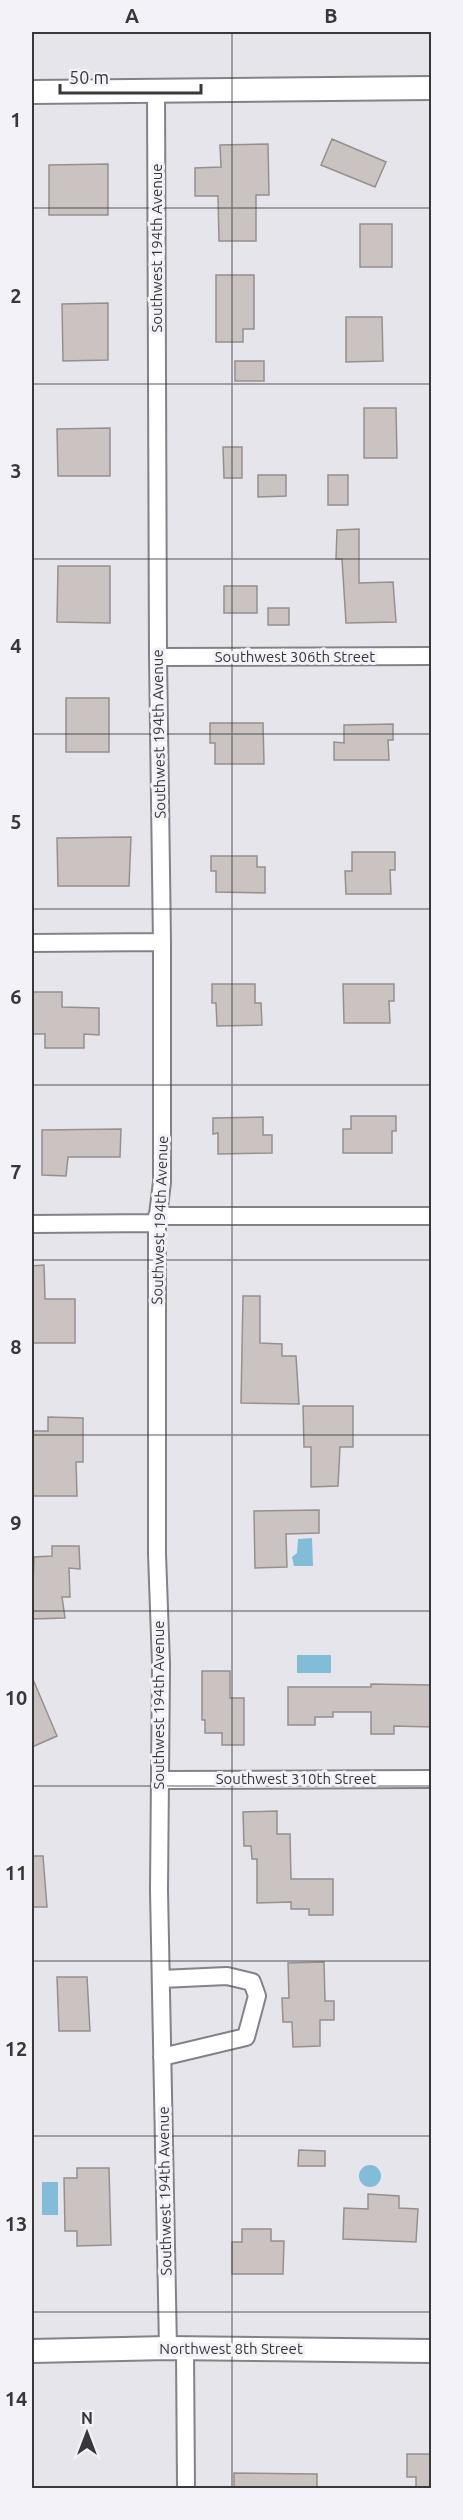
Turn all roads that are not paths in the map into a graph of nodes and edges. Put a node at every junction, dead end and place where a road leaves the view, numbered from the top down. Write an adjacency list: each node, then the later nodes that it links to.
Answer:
1 (432, 88): 2 (street)
2 (156, 91): 3 (street); 5 (street, Southwest 194th Avenue)
3 (32, 92)
4 (432, 656): 5 (street, Southwest 306th Street)
5 (158, 657): 6 (street, Southwest 194th Avenue)
6 (162, 942): 7 (street); 9 (street, Southwest 194th Avenue)
7 (32, 943)
8 (432, 1216): 9 (street)
9 (157, 1219): 10 (street); 12 (street, Southwest 194th Avenue)
10 (32, 1224)
11 (432, 1779): 12 (street, Southwest 310th Street)
12 (161, 1780): 13 (street, Southwest 194th Avenue)
13 (161, 1979): 14 (street, Southwest 194th Avenue); 14 (street)
14 (162, 2057): 15 (street, Southwest 194th Avenue)
15 (177, 2348): 16 (street, Northwest 8th Street); 17 (street, Northwest 8th Street); 18 (street, Southwest 194th Avenue)
16 (32, 2351)
17 (432, 2351)
18 (186, 2488)

